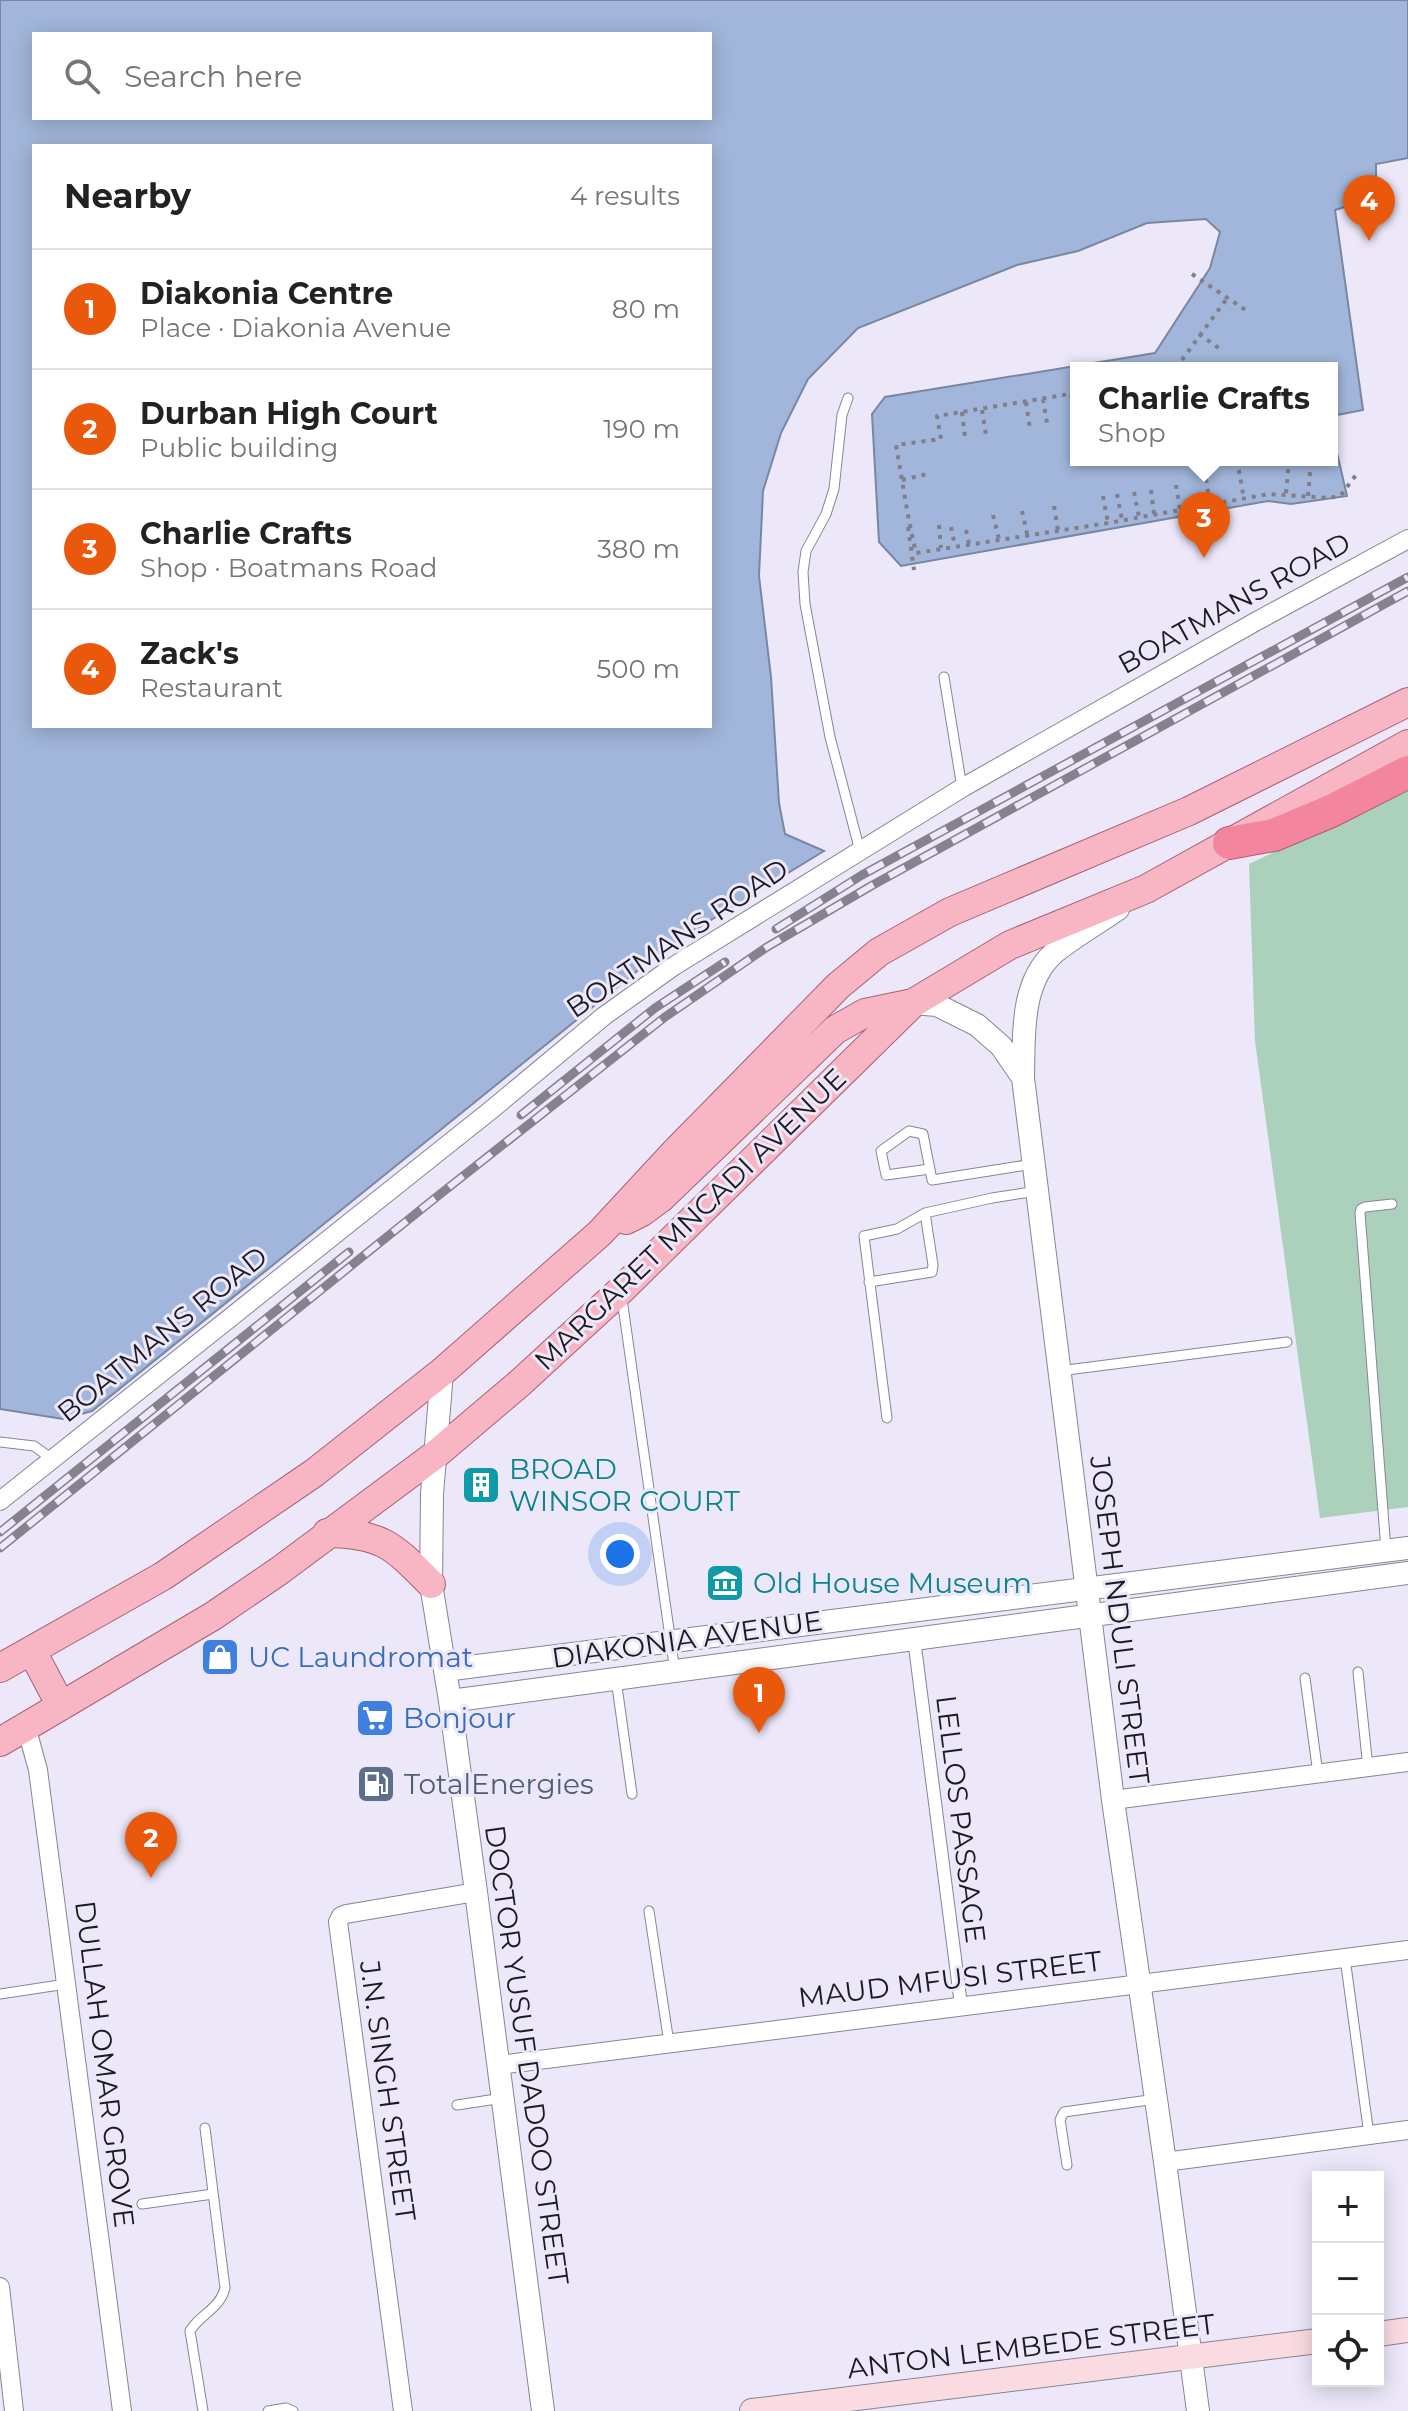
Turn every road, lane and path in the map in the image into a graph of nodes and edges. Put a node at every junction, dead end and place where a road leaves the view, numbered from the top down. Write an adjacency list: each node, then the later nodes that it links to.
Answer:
1 (1192, 274): 2 (path)
2 (1228, 297): 3 (path); 4 (path)
3 (1250, 313)
4 (1199, 334): 5 (path); 6 (path)
5 (1223, 351)
6 (1180, 362)
7 (1070, 395): 9 (path)
8 (848, 398): 59 (lane)
9 (1043, 399): 10 (path); 13 (path)
10 (1026, 402): 11 (path); 14 (path)
11 (982, 409): 12 (path); 15 (path)
12 (962, 412): 16 (path); 23 (path)
13 (1047, 423)
14 (1030, 429)
15 (986, 435)
16 (965, 437)
17 (1238, 466): 31 (path)
18 (1288, 466): 28 (path)
19 (1310, 466): 30 (path)
20 (1359, 471): 30 (path)
21 (927, 474): 23 (path)
22 (1206, 479): 32 (path)
23 (902, 480): 40 (path)
24 (1176, 485): 34 (path)
25 (1151, 490): 36 (path)
26 (1134, 492): 38 (path)
27 (1117, 494): 39 (path)
28 (1286, 494): 30 (path); 31 (path)
29 (1103, 496): 41 (path)
30 (1308, 496)
31 (1244, 499): 32 (path)
32 (1210, 504): 34 (path)
33 (1054, 506): 45 (path)
34 (1180, 509): 36 (path)
35 (1022, 511): 46 (path)
36 (1154, 514): 38 (path)
37 (993, 515): 47 (path)
38 (1139, 517): 39 (path)
39 (1122, 520): 41 (path)
40 (909, 521): 51 (path); 52 (path)
41 (1108, 523): 45 (path)
42 (939, 525): 51 (path)
43 (951, 527): 50 (path)
44 (966, 530): 49 (path)
45 (1058, 530): 46 (path)
46 (1027, 534): 47 (path)
47 (999, 539): 49 (path)
48 (1408, 539): 57 (street, BOATMANS ROAD)
49 (969, 544): 50 (path)
50 (955, 546): 51 (path)
51 (941, 548)
52 (914, 570)
53 (944, 677): 57 (lane)
54 (1408, 702): 68 (main road, MARGARET MNCADI AVENUE)
55 (1408, 744): 58 (main road, MARGARET MNCADI AVENUE)
56 (1408, 772): 58 (highway)
57 (962, 788): 59 (street, BOATMANS ROAD)
58 (1229, 843): 60 (main road, MARGARET MNCADI AVENUE)
59 (860, 851): 77 (street, BOATMANS ROAD)
60 (1146, 889): 61 (main road, MARGARET MNCADI AVENUE); 62 (street, JOSEPH NDULI STREET)
61 (913, 1003): 62 (street); 68 (main road); 70 (main road, MARGARET MNCADI AVENUE)
62 (1023, 1078): 63 (street, JOSEPH NDULI STREET)
63 (1033, 1164): 64 (lane); 65 (street, JOSEPH NDULI STREET)
64 (930, 1169): 64 (lane)
65 (1037, 1191): 67 (lane); 72 (street, JOSEPH NDULI STREET)
66 (1392, 1204): 80 (lane)
67 (925, 1213): 69 (lane); 69 (lane)
68 (600, 1233): 73 (main road, MARGARET MNCADI AVENUE)
69 (869, 1282): 74 (lane)
70 (620, 1291): 76 (main road, MARGARET MNCADI AVENUE); 89 (lane)
71 (1287, 1342): 72 (lane)
72 (1059, 1371): 84 (street, JOSEPH NDULI STREET)
73 (442, 1372): 76 (street, DOCTOR YUSUF DADOO STREET); 92 (main road, MARGARET MNCADI AVENUE)
74 (887, 1418)
75 (0, 1442): 77 (lane)
76 (435, 1455): 79 (main road, MARGARET MNCADI AVENUE); 83 (street, DOCTOR YUSUF DADOO STREET)
77 (52, 1459): 78 (street, BOATMANS ROAD)
78 (0, 1501)
79 (327, 1533): 83 (main road); 100 (main road, MARGARET MNCADI AVENUE)
80 (1397, 1549): 81 (street, DIAKONIA AVENUE)
81 (1284, 1564): 84 (street, DIAKONIA AVENUE); 85 (street)
82 (1408, 1573): 85 (street, DIAKONIA AVENUE)
83 (431, 1584): 94 (street, DOCTOR YUSUF DADOO STREET)
84 (1086, 1589): 86 (street, DIAKONIA AVENUE); 87 (street, JOSEPH NDULI STREET)
85 (1287, 1590): 87 (street, DIAKONIA AVENUE)
86 (876, 1615): 89 (street, DIAKONIA AVENUE); 90 (street)
87 (1089, 1616): 88 (street, DIAKONIA AVENUE); 107 (street, JOSEPH NDULI STREET)
88 (914, 1639): 90 (street, DIAKONIA AVENUE); 115 (street, LELLOS PASSAGE)
89 (670, 1641): 91 (street, DIAKONIA AVENUE); 95 (lane)
90 (880, 1644): 95 (street, DIAKONIA AVENUE)
91 (613, 1649): 94 (street, DIAKONIA AVENUE); 98 (street)
92 (32, 1651): 93 (main road, MARGARET MNCADI AVENUE); 100 (main road)
93 (0, 1668)
94 (445, 1670): 99 (street, DOCTOR YUSUF DADOO STREET)
95 (675, 1672): 98 (street, DIAKONIA AVENUE)
96 (1358, 1672): 104 (lane)
97 (1305, 1678): 105 (lane)
98 (616, 1679): 99 (street, DIAKONIA AVENUE); 106 (lane)
99 (450, 1701): 108 (street, DOCTOR YUSUF DADOO STREET)
100 (61, 1706): 101 (main road, MARGARET MNCADI AVENUE)
101 (26, 1726): 102 (main road, MARGARET MNCADI AVENUE); 113 (street, DULLAH OMAR GROVE)
102 (0, 1742)
103 (1408, 1762): 104 (street)
104 (1368, 1768): 105 (street)
105 (1318, 1774): 107 (street)
106 (632, 1794)
107 (1113, 1800): 112 (street, JOSEPH NDULI STREET)
108 (476, 1892): 117 (street, DOCTOR YUSUF DADOO STREET); 138 (street, J.N. SINGH STREET)
109 (649, 1911): 116 (lane)
110 (1408, 1950): 111 (street, MAUD MFUSI STREET)
111 (1345, 1958): 112 (street, MAUD MFUSI STREET); 123 (lane)
112 (1140, 1983): 115 (street, MAUD MFUSI STREET); 119 (street, JOSEPH NDULI STREET)
113 (66, 1984): 114 (lane); 134 (street, DULLAH OMAR GROVE)
114 (0, 1994)
115 (961, 2005): 116 (street, MAUD MFUSI STREET)
116 (669, 2043): 117 (street, MAUD MFUSI STREET)
117 (499, 2065): 118 (street, DOCTOR YUSUF DADOO STREET)
118 (503, 2098): 120 (lane); 139 (street, DOCTOR YUSUF DADOO STREET)
119 (1156, 2099): 124 (street, JOSEPH NDULI STREET); 125 (lane)
120 (457, 2105)
121 (205, 2128): 126 (lane)
122 (1408, 2130): 123 (street)
123 (1369, 2135): 124 (street)
124 (1165, 2162): 132 (street, JOSEPH NDULI STREET)
125 (1067, 2165)
126 (213, 2194): 127 (lane); 135 (lane)
127 (142, 2204)
128 (0, 2287): 133 (street)
129 (1408, 2330): 130 (main road)
130 (1384, 2333)
131 (1312, 2342): 132 (main road, ANTON LEMBEDE STREET)
132 (1191, 2357): 140 (main road, ANTON LEMBEDE STREET); 141 (street, JOSEPH NDULI STREET)
133 (14, 2411)
134 (122, 2411)
135 (203, 2411)
136 (268, 2411): 137 (lane)
137 (293, 2411)
138 (403, 2411)
139 (543, 2411)
140 (752, 2411)
141 (1198, 2411)

